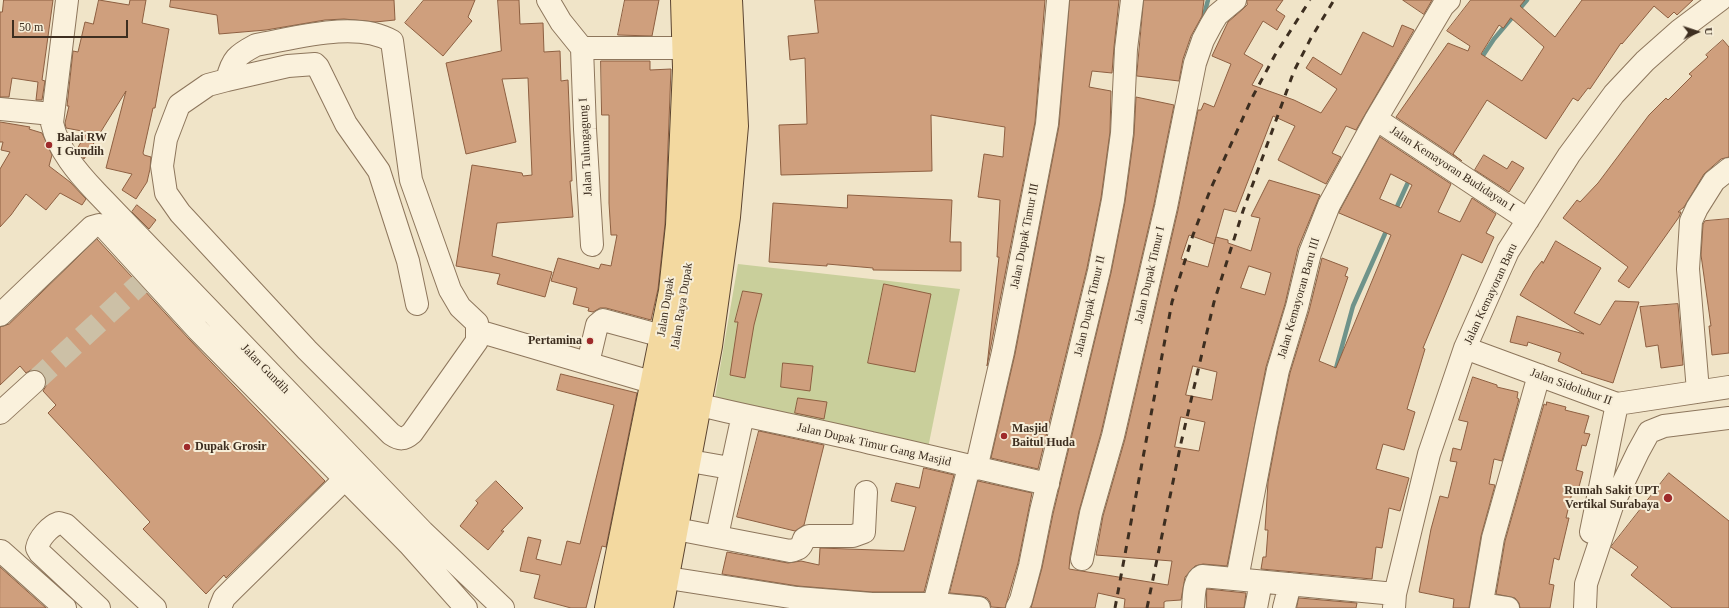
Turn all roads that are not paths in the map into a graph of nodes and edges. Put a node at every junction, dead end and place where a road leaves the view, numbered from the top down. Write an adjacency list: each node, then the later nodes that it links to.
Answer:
1 (67, 0): 13 (street, Jalan Gundih)
2 (548, 0): 9 (street)
3 (1058, 0): 40 (street, Jalan Dupak Timur III)
4 (1132, 0): 43 (street, Jalan Dupak Timur II)
5 (1235, 0): 48 (street, Jalan Dupak Timur I)
6 (1449, 0): 14 (street, Jalan Kemayoran Baru III)
7 (1720, 0): 18 (street, Jalan Kemayoran Baru)
8 (710, 3): 10 (main road, Jalan Dupak); 20 (main road, Jalan Raya Dupak); 34 (main road); 64 (main road, Jalan Raya Dupak)
9 (582, 48): 10 (street); 19 (street, Jalan Tulungagung I)
10 (683, 48): 20 (main road, Jalan Dupak)
11 (227, 80): 16 (street); 17 (street); 24 (street)
12 (0, 109): 13 (street)
13 (52, 114): 21 (street, Jalan Gundih)
14 (1376, 119): 18 (street, Jalan Kemayoran Budidayan I); 50 (street, Jalan Kemayoran Baru III)
15 (1729, 169): 32 (street)
16 (379, 171): 17 (street); 22 (street)
17 (411, 180): 24 (street)
18 (1528, 220): 26 (street, Jalan Kemayoran Baru)
19 (592, 245)
20 (683, 245): 25 (main road, Jalan Dupak); 42 (main road, Jalan Raya Dupak)
21 (152, 276): 23 (street); 41 (street, Jalan Gundih)
22 (417, 304)
23 (0, 315)
24 (478, 331): 27 (street)
25 (662, 336): 27 (street); 30 (main road, Jalan Dupak)
26 (1465, 348): 28 (street, Jalan Sidoluhur II); 53 (street, Jalan Kemayoran Baru)
27 (588, 363): 30 (street)
28 (1539, 375): 33 (street, Jalan Sidoluhur II); 55 (street)
29 (34, 382): 35 (street)
30 (651, 382): 42 (main road, Jalan Dupak)
31 (1729, 387): 32 (street)
32 (1698, 391): 33 (street)
33 (1617, 404): 72 (street, Jalan Sidoluhur II)
34 (700, 405): 38 (main road); 40 (street, Jalan Dupak Timur Gang Masjid)
35 (0, 413)
36 (1729, 418): 73 (street)
37 (741, 424): 39 (street)
38 (690, 461): 39 (street); 45 (main road)
39 (730, 468): 46 (street)
40 (973, 468): 43 (street, Jalan Dupak Timur Gang Masjid); 54 (street, Jalan Dupak Timur III)
41 (352, 473): 59 (street); 60 (street); 61 (street, Jalan Gundih)
42 (640, 484): 62 (main road, Jalan Dupak); 63 (main road, Jalan Raya Dupak)
43 (1048, 484): 67 (street, Jalan Dupak Timur II)
44 (866, 492): 46 (street)
45 (676, 528): 46 (street); 49 (main road)
46 (717, 536)
47 (1, 550): 56 (street)
48 (1082, 559)
49 (668, 578): 54 (street); 65 (main road)
50 (1238, 579): 51 (street); 68 (street)
51 (1261, 582): 52 (street); 69 (street)
52 (1290, 584): 53 (street); 70 (street)
53 (1394, 601)
54 (934, 604): 66 (street)
55 (1481, 606): 71 (street)
56 (65, 608)
57 (100, 608): 58 (street)
58 (155, 608)
59 (220, 608)
60 (466, 608)
61 (503, 608)
62 (606, 608)
63 (625, 608)
64 (642, 608)
65 (662, 608)
66 (966, 608)
67 (1017, 608)
68 (1193, 608)
69 (1256, 608)
70 (1284, 608)
71 (1508, 608)
72 (1576, 608)
73 (1585, 608)

